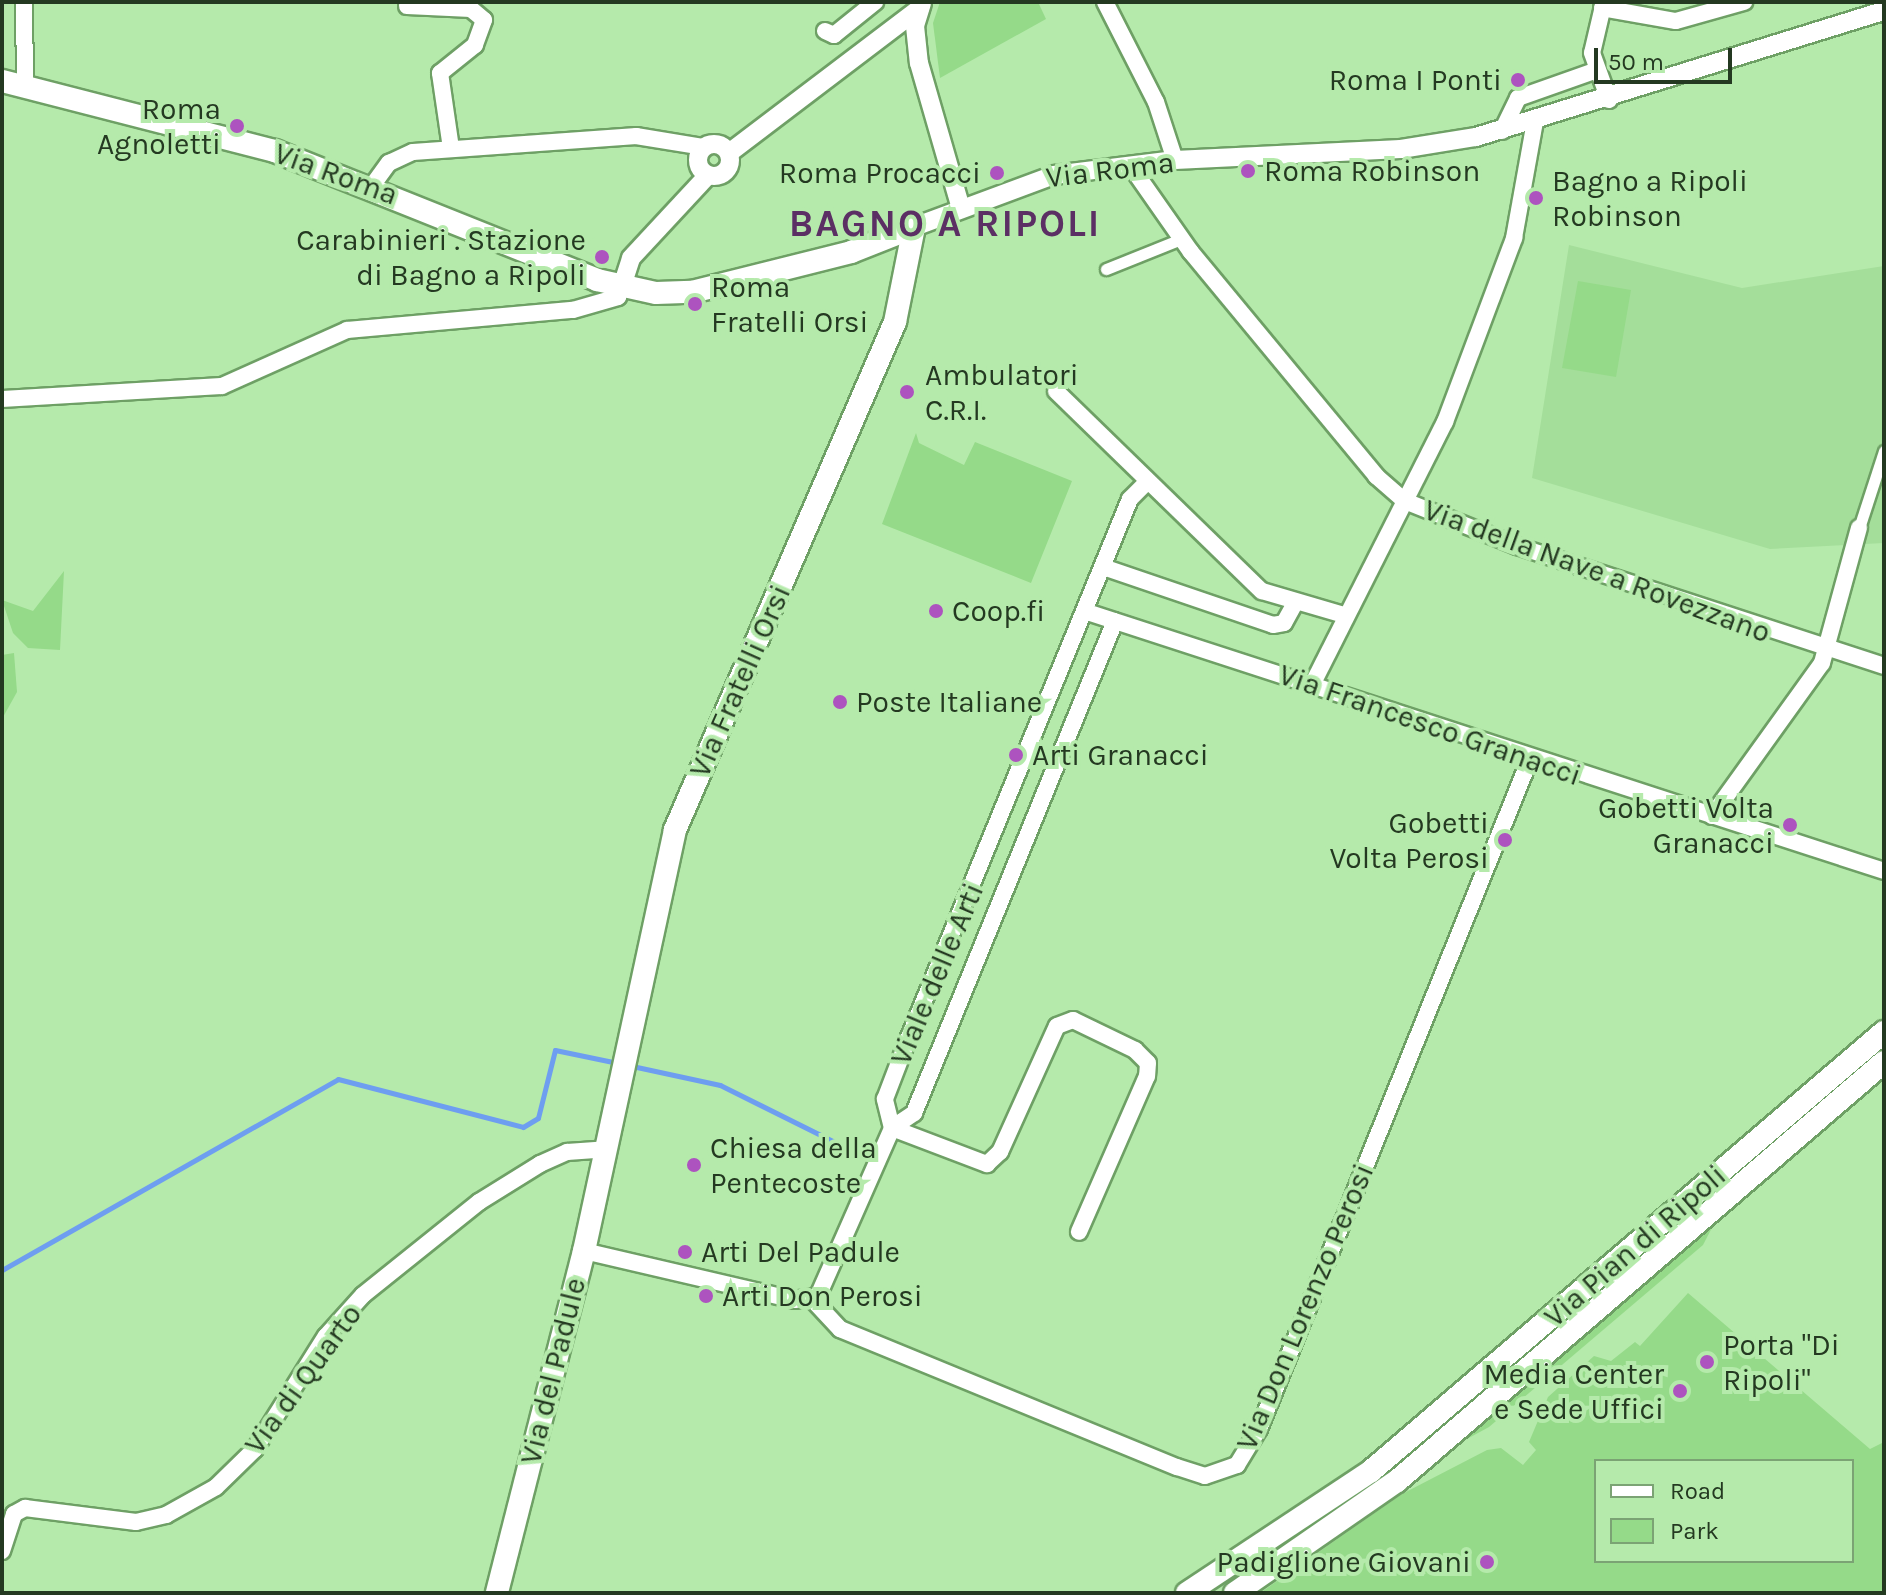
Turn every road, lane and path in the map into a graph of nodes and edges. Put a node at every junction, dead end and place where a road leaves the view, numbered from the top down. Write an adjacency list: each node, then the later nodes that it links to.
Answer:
1 (24, 2): 13 (street)
2 (875, 2): 10 (street)
3 (1105, 2): 20 (street)
4 (1744, 2): 7 (street)
5 (447, 5): 8 (street); 18 (street)
6 (921, 5): 19 (street); 24 (street)
7 (1603, 5): 11 (street)
8 (407, 6)
9 (1884, 11): 14 (street, Via Roma)
10 (825, 31)
11 (1597, 70): 14 (street); 16 (street)
12 (2, 81): 13 (main road, Via Roma)
13 (25, 87): 23 (main road, Via Roma)
14 (1609, 100): 15 (street, Via Roma)
15 (1535, 121): 16 (street, Via Roma); 33 (street)
16 (1502, 131): 20 (street, Via Roma)
17 (704, 147): 18 (street); 19 (street); 22 (street)
18 (451, 148): 23 (street)
19 (729, 153): 22 (street)
20 (1175, 160): 21 (street, Via Roma)
21 (1130, 165): 24 (street, Via Roma); 26 (street, Via della Nave a Rovezzano)
22 (708, 175): 28 (street)
23 (372, 186): 28 (main road, Via Roma)
24 (960, 205): 25 (street, Via Roma)
25 (914, 227): 28 (main road, Via Roma); 53 (main road, Via Fratelli Orsi)
26 (1181, 239): 27 (street); 33 (street, Via della Nave a Rovezzano)
27 (1106, 269)
28 (622, 286): 30 (street)
29 (1056, 391): 32 (street)
30 (2, 399)
31 (1884, 451): 34 (street)
32 (1148, 481): 35 (street, Viale delle Arti); 36 (street)
33 (1405, 501): 38 (street); 40 (street, Via della Nave a Rovezzano)
34 (1859, 528): 40 (street)
35 (1106, 568): 36 (street); 37 (street, Viale delle Arti)
36 (1294, 605): 38 (street)
37 (1087, 612): 39 (street, Via Francesco Granacci); 45 (street, Viale delle Arti)
38 (1344, 615): 42 (street)
39 (1115, 621): 42 (street, Via Francesco Granacci); 46 (street, Viale delle Arti)
40 (1825, 650): 41 (street, Via della Nave a Rovezzano); 44 (street)
41 (1884, 666)
42 (1312, 685): 43 (street, Via Francesco Granacci)
43 (1530, 759): 44 (street, Via Francesco Granacci); 56 (street, Via Don Lorenzo Perosi)
44 (1712, 816): 47 (street, Via Francesco Granacci)
45 (1002, 822): 46 (street); 52 (street, Viale delle Arti)
46 (1024, 831): 52 (street, Viale delle Arti)
47 (1863, 868): 48 (street, Via Francesco Granacci); 49 (street, Via Francesco Granacci)
48 (1884, 871)
49 (1884, 882)
50 (1884, 1032): 59 (main road, Via Pian di Ripoli)
51 (1884, 1062): 60 (main road, Via Pian di Ripoli)
52 (892, 1128): 54 (street); 56 (street, Viale delle Arti)
53 (606, 1149): 55 (main road, Via del Padule); 57 (street, Via di Quarto)
54 (1079, 1232)
55 (584, 1251): 56 (street); 58 (main road, Via del Padule)
56 (813, 1300)
57 (2, 1551)
58 (497, 1593)
59 (1187, 1593)
60 (1235, 1593)

